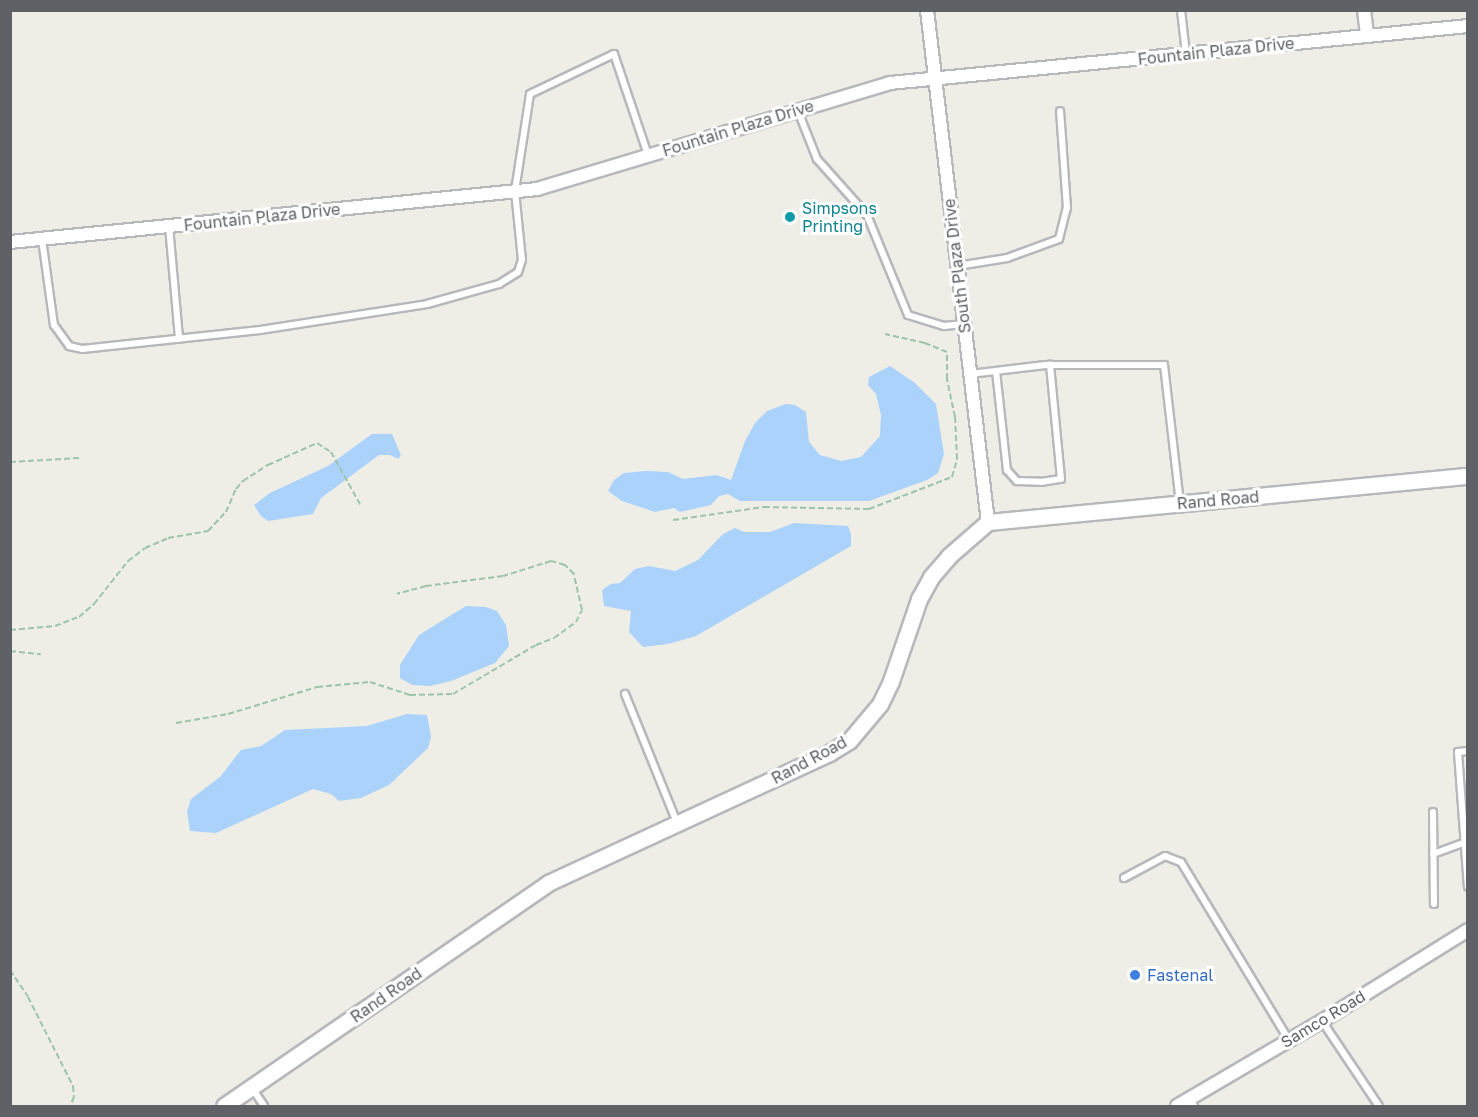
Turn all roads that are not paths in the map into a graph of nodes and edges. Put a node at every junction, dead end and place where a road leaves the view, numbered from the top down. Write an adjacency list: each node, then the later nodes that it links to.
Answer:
1 (927, 10): 7 (street, South Plaza Drive)
2 (1181, 10): 6 (lane)
3 (1364, 10): 5 (street)
4 (1467, 26): 5 (street, Fountain Plaza Drive)
5 (1367, 36): 6 (street, Fountain Plaza Drive)
6 (1186, 54): 7 (street, Fountain Plaza Drive)
7 (934, 80): 8 (street, Fountain Plaza Drive); 15 (street, South Plaza Drive)
8 (797, 111): 10 (street, Fountain Plaza Drive); 16 (lane)
9 (1060, 111): 15 (lane)
10 (648, 155): 11 (street, Fountain Plaza Drive); 11 (lane)
11 (515, 191): 12 (street, Fountain Plaza Drive); 17 (lane)
12 (169, 226): 13 (street, Fountain Plaza Drive); 17 (lane)
13 (42, 239): 14 (street, Fountain Plaza Drive); 17 (lane)
14 (10, 242)
15 (957, 266): 16 (street, South Plaza Drive)
16 (964, 324): 20 (street, South Plaza Drive)
17 (179, 339)
18 (1050, 365): 19 (lane); 19 (lane); 22 (lane)
19 (996, 371): 20 (lane)
20 (970, 374): 23 (street, South Plaza Drive)
21 (1467, 476): 22 (street, Rand Road)
22 (1180, 503): 23 (street, Rand Road)
23 (988, 522): 27 (street, Rand Road)
24 (625, 694): 27 (lane)
25 (1467, 751): 28 (lane)
26 (1433, 812): 29 (lane)
27 (678, 824): 36 (street, Rand Road)
28 (1466, 842): 29 (lane); 31 (lane)
29 (1433, 854): 32 (lane)
30 (1124, 878): 35 (lane)
31 (1467, 887)
32 (1434, 904)
33 (1467, 930): 34 (street, Samco Road)
34 (1322, 1021): 35 (street, Samco Road); 41 (lane)
35 (1289, 1040): 37 (street, Samco Road)
36 (252, 1088): 38 (street, Rand Road); 39 (lane)
37 (1192, 1102): 40 (street, Samco Road)
38 (224, 1107)
39 (264, 1107)
40 (1177, 1107)
41 (1378, 1107)

